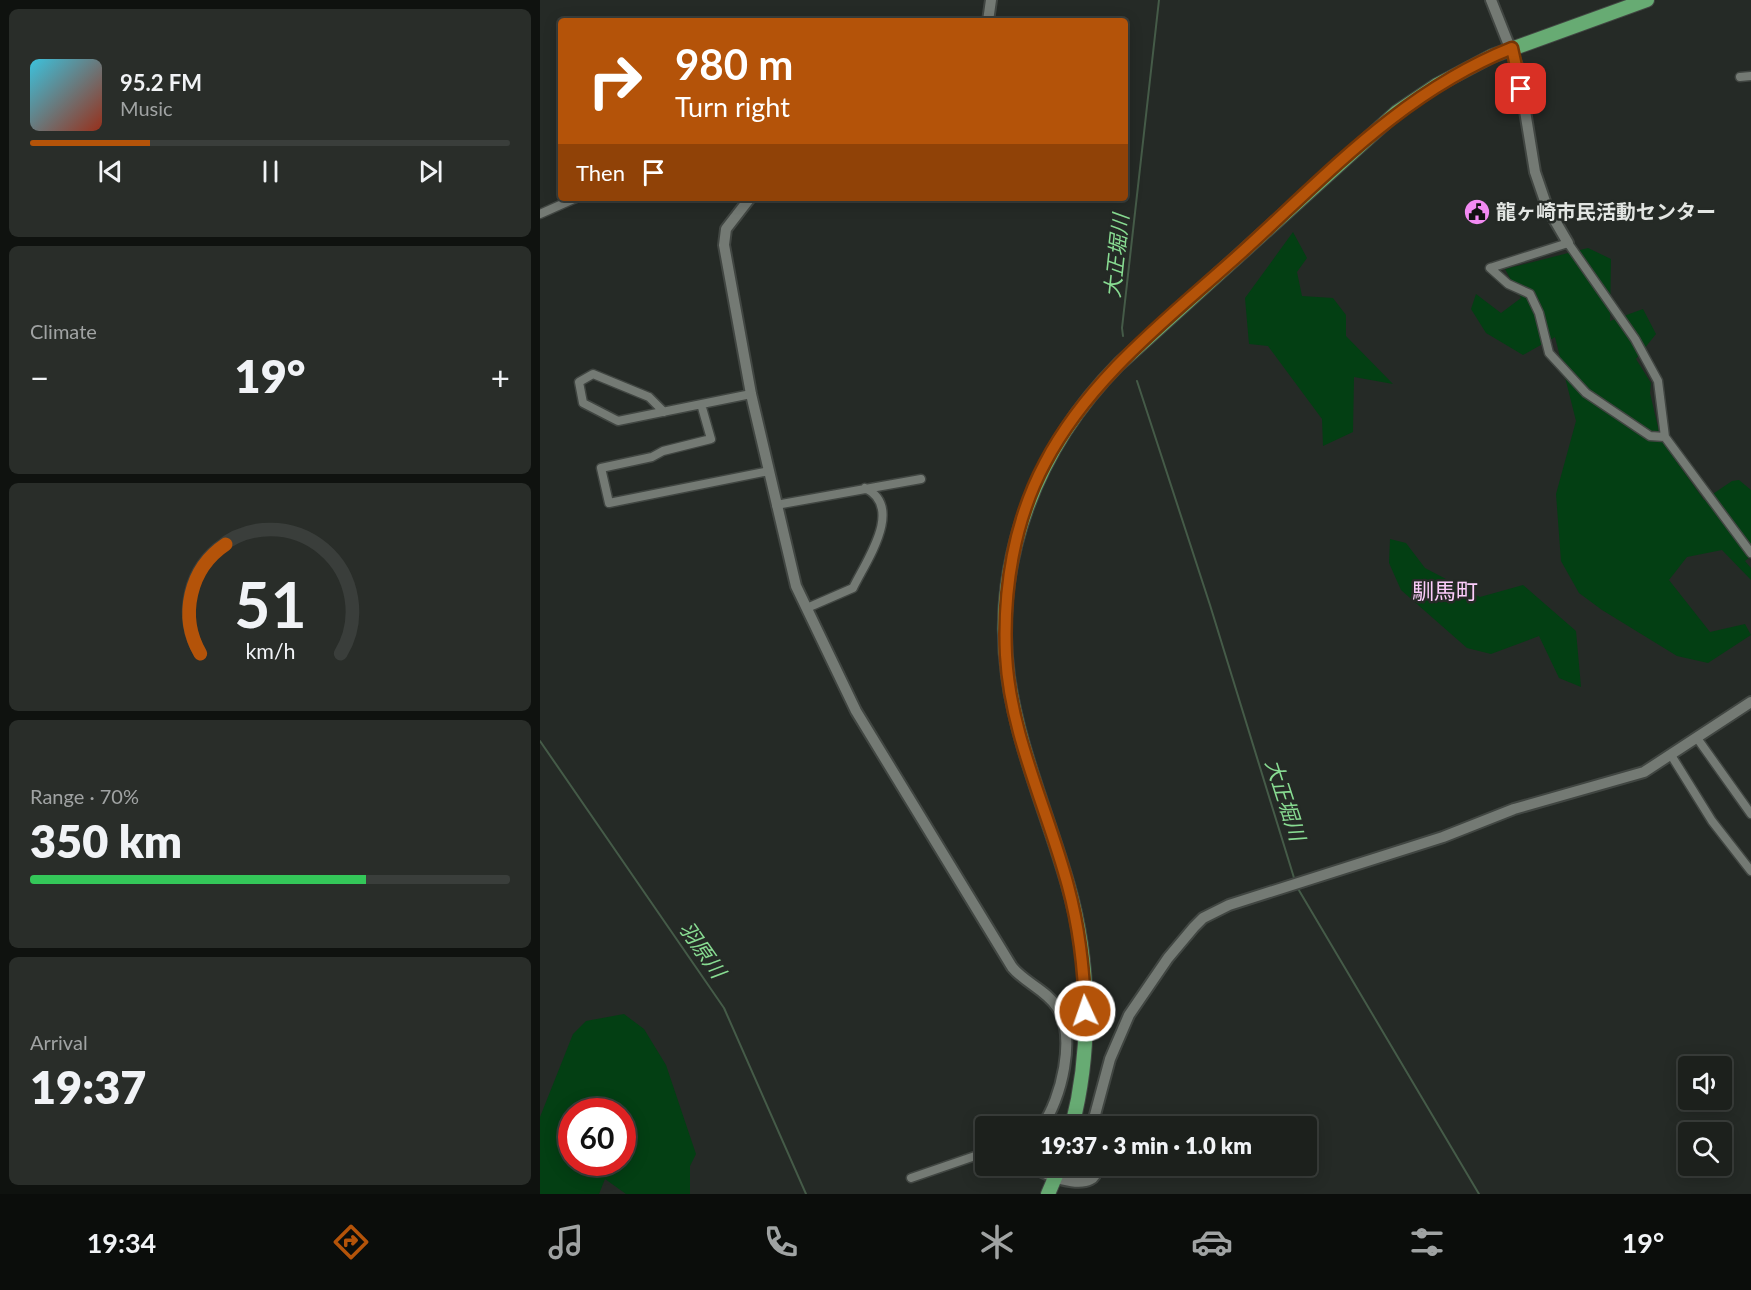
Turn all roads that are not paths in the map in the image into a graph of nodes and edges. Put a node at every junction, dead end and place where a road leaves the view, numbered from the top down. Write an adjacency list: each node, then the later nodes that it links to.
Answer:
1 (991, 0): 4 (street)
2 (1491, 0): 5 (street)
3 (1647, 0): 5 (main road)
4 (988, 18)
5 (1512, 48): 11 (street); 28 (main road)
6 (1751, 76): 7 (street)
7 (1740, 77)
8 (569, 201): 10 (street)
9 (748, 201): 12 (street)
10 (540, 214)
11 (1568, 243): 15 (street); 15 (street)
12 (751, 394): 13 (street); 16 (street)
13 (701, 404): 14 (street); 16 (street)
14 (664, 412): 14 (street)
15 (1665, 437): 20 (street)
16 (769, 471): 19 (street)
17 (921, 479): 18 (street)
18 (865, 488): 19 (street); 21 (street)
19 (776, 505): 21 (street)
20 (1751, 553)
21 (807, 608): 27 (street)
22 (1751, 702): 23 (street)
23 (1697, 738): 24 (street); 25 (street)
24 (1671, 755): 26 (street); 29 (street)
25 (1751, 814)
26 (1751, 871)
27 (1048, 1116)
28 (1074, 1116)
29 (1094, 1116)
30 (975, 1156): 34 (street)
31 (1055, 1176): 35 (main road)
32 (1063, 1176): 33 (street)
33 (1096, 1176)
34 (911, 1178)
35 (1048, 1194)

